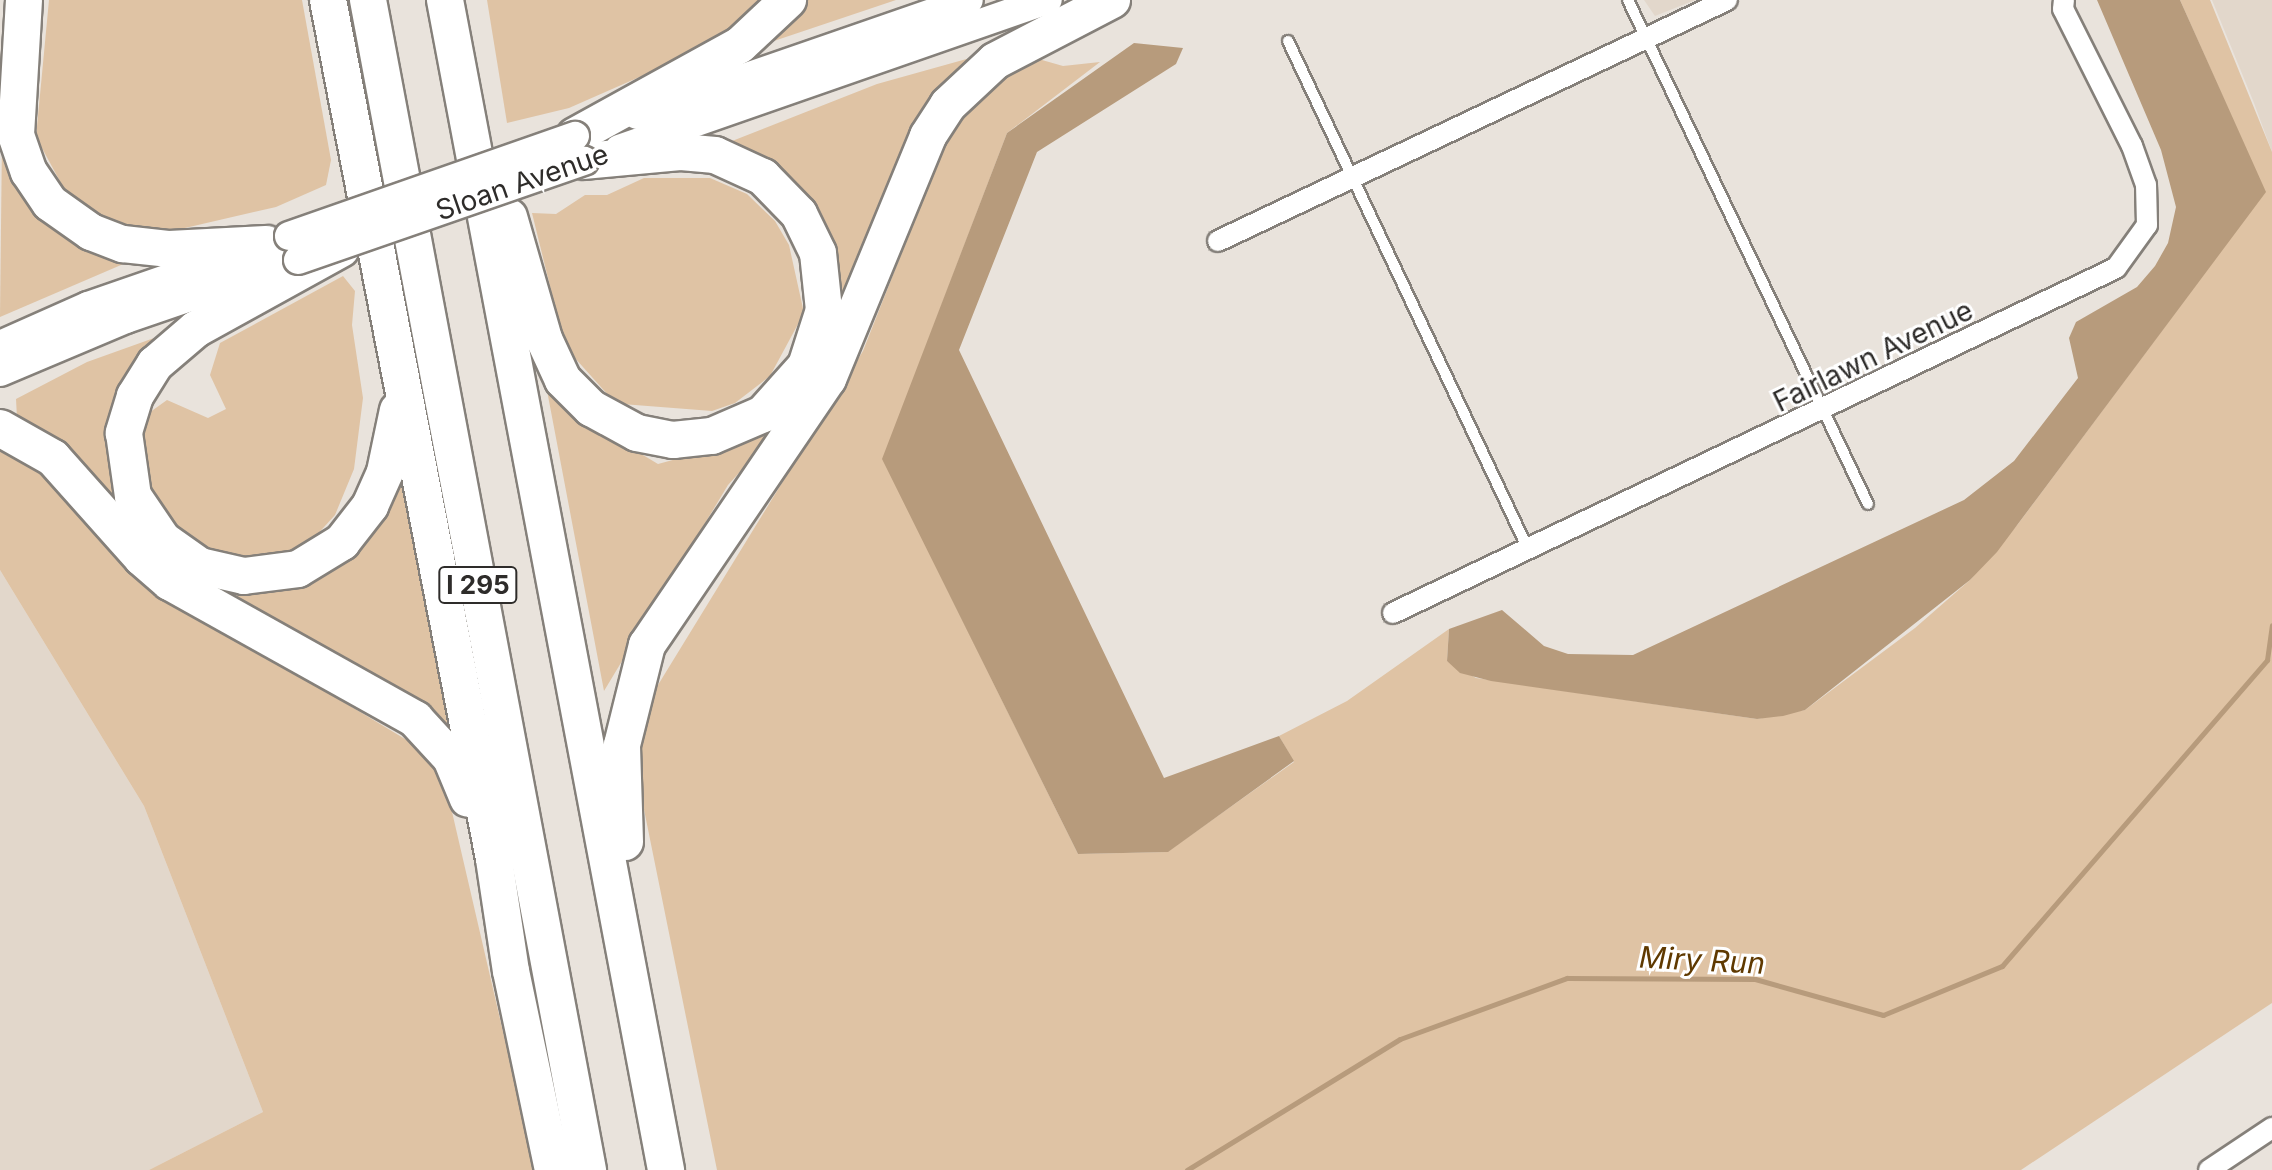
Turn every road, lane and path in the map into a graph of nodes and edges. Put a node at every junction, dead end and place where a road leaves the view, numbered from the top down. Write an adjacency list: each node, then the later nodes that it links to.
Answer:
1 (24, 0): 19 (highway)
2 (328, 0): 22 (highway)
3 (368, 0): 32 (highway, I 295)
4 (445, 0): 14 (highway, I 295)
5 (788, 0): 15 (highway)
6 (969, 0): 15 (main road, Sloan Avenue)
7 (1048, 0): 15 (main road, Sloan Avenue)
8 (1112, 0): 28 (highway)
9 (1628, 0): 12 (lane)
10 (1727, 0): 12 (street)
11 (2058, 3): 23 (street, Fairlawn Avenue)
12 (1647, 39): 16 (street); 23 (lane)
13 (1288, 41): 16 (lane)
14 (472, 139): 15 (highway); 28 (highway, I 295)
15 (579, 148): 17 (main road, Sloan Avenue, bridge); 19 (main road, Sloan Avenue, bridge)
16 (1353, 178): 18 (street); 26 (lane)
17 (358, 239): 19 (highway, bridge)
18 (1218, 241)
19 (289, 252): 20 (main road, Sloan Avenue); 21 (main road, Sloan Avenue); 22 (highway)
20 (0, 345)
21 (0, 372)
22 (401, 393): 29 (highway)
23 (1824, 411): 25 (lane); 26 (street, Fairlawn Avenue)
24 (0, 428): 29 (highway)
25 (1868, 504)
26 (1529, 551): 27 (street, Fairlawn Avenue)
27 (1393, 613)
28 (616, 898): 33 (highway, I 295)
29 (502, 926): 31 (highway)
30 (2272, 1128): 34 (street)
31 (553, 1170)
32 (588, 1170)
33 (666, 1170)
34 (2209, 1170)

